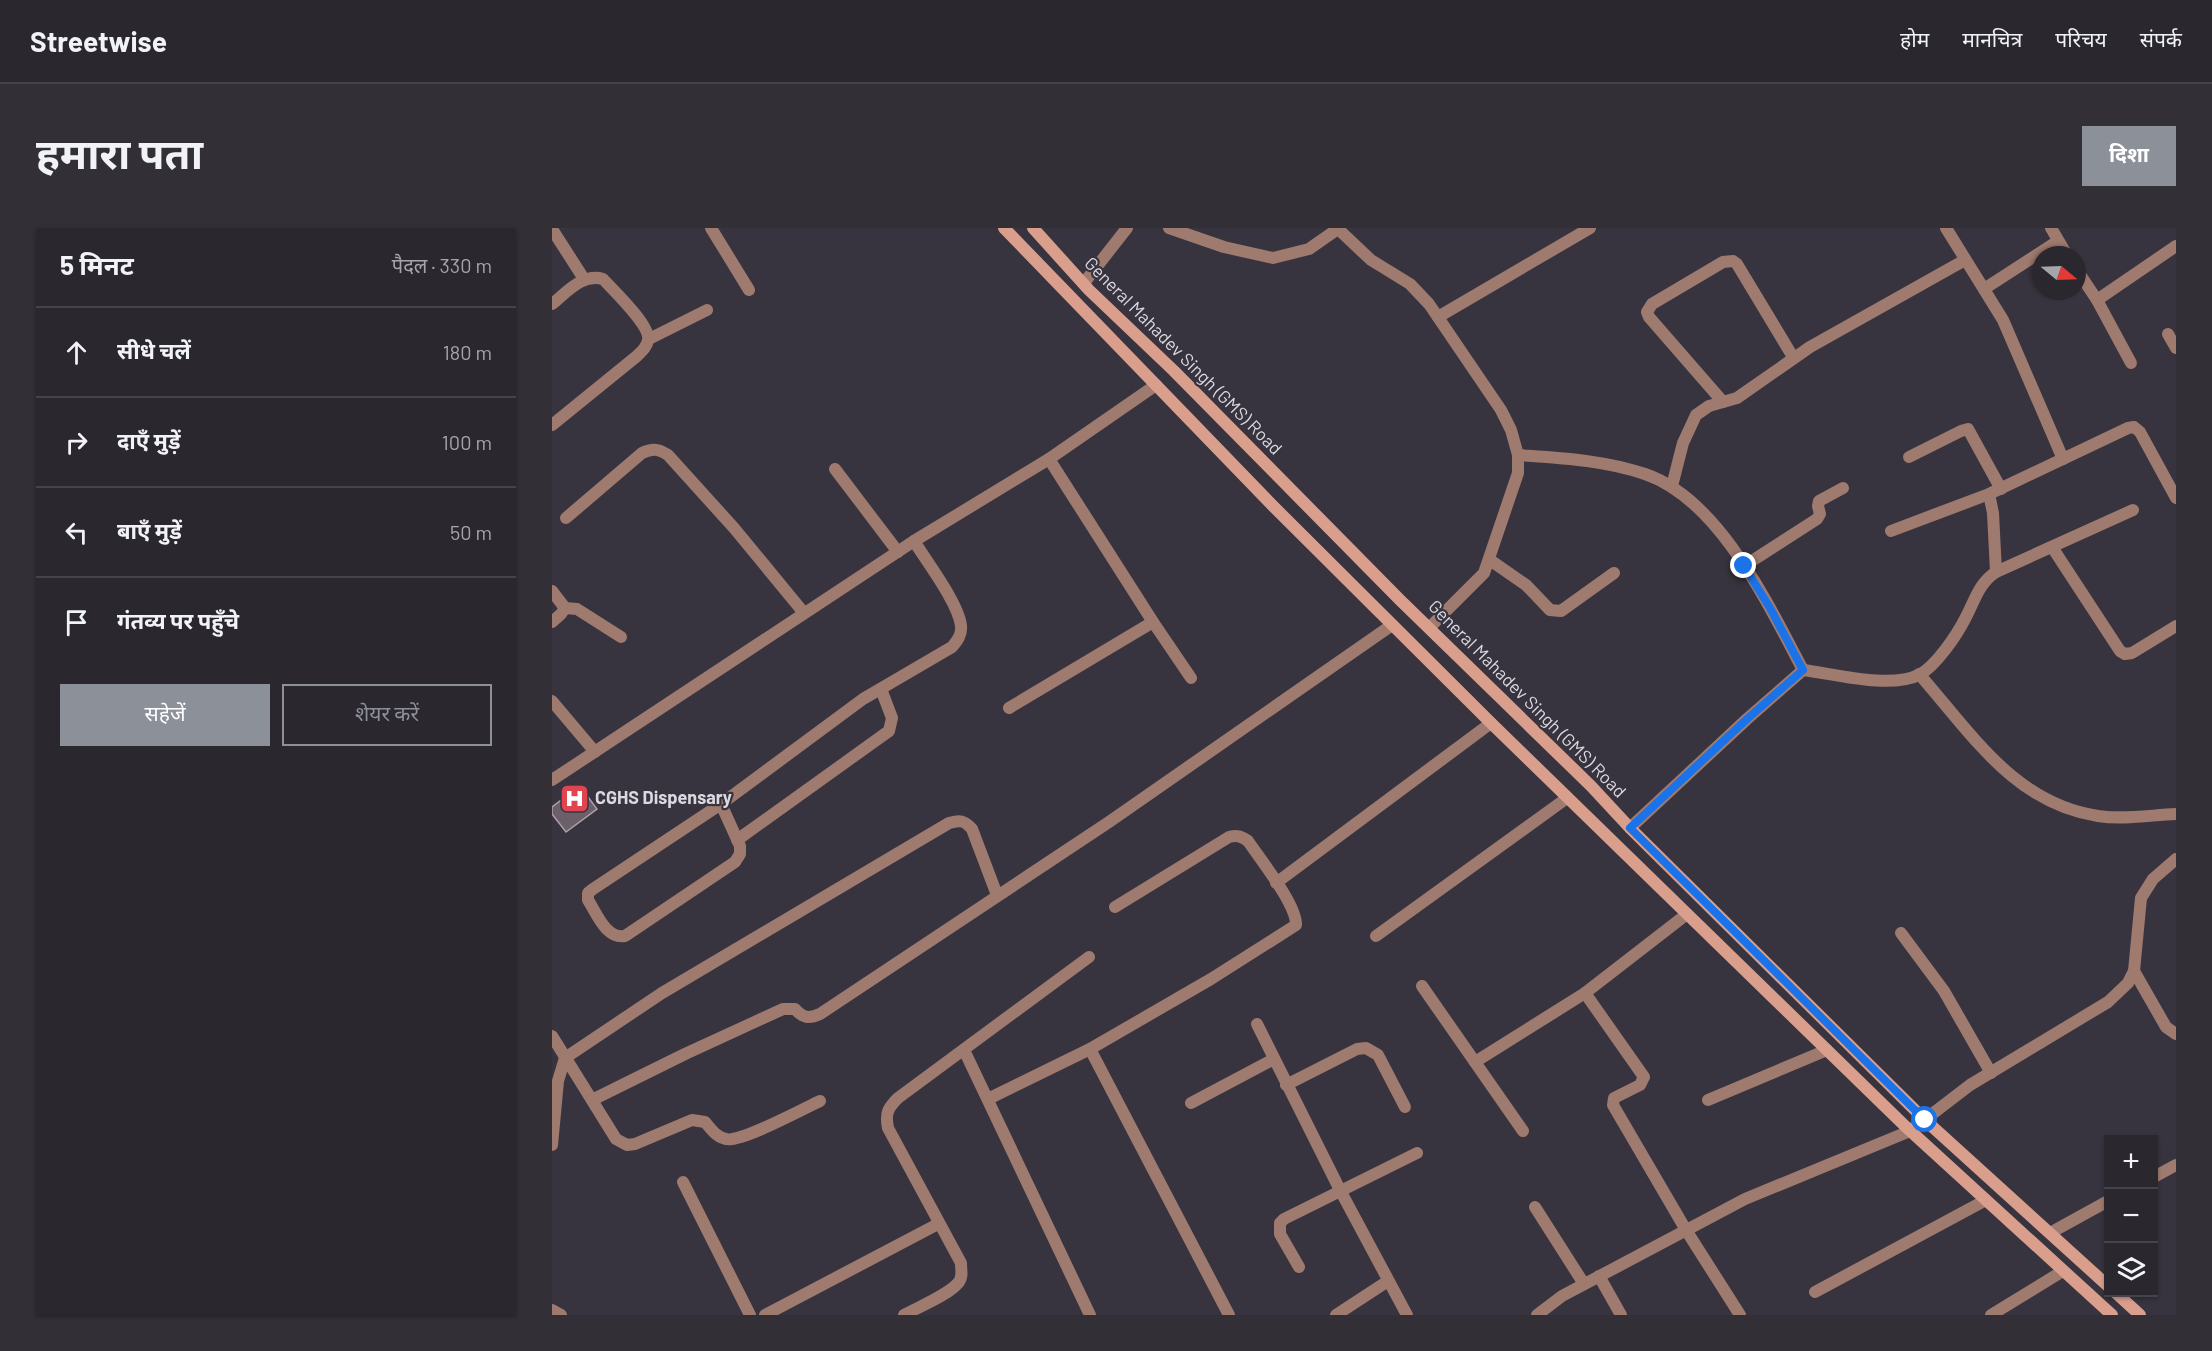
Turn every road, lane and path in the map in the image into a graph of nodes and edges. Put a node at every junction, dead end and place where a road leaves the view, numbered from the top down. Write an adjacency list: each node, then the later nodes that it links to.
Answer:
1 (711, 228): 20 (street)
2 (1004, 228): 30 (street)
3 (1033, 228): 17 (street, General Mahadev Singh (GMS) Road)
4 (1127, 228): 17 (street)
5 (1169, 228): 9 (street)
6 (1590, 228): 11 (street)
7 (1946, 228): 15 (street)
8 (2051, 228): 12 (street)
9 (1338, 229): 24 (street)
10 (552, 230): 16 (street)
11 (1572, 232): 24 (street)
12 (2058, 241): 13 (street); 19 (street)
13 (2061, 246)
14 (2176, 246): 21 (street)
15 (1965, 260): 19 (street); 28 (street)
16 (584, 279): 22 (street); 26 (street)
17 (1084, 284): 59 (street, General Mahadev Singh (GMS) Road)
18 (2086, 284): 21 (street)
19 (1984, 289): 36 (street)
20 (749, 290)
21 (2097, 300): 29 (street)
22 (552, 304)
23 (707, 310): 26 (street)
24 (1438, 317): 33 (street)
25 (2168, 334): 27 (street)
26 (649, 339): 32 (street)
27 (2176, 348)
28 (1793, 357): 31 (street); 31 (street)
29 (2131, 363)
30 (1156, 385): 35 (street); 57 (street)
31 (1723, 402): 38 (street)
32 (552, 425)
33 (1518, 455): 38 (street); 48 (street)
34 (1909, 457): 40 (street)
35 (1049, 459): 45 (street); 56 (street)
36 (2062, 459): 40 (street); 41 (street)
37 (835, 469): 47 (street)
38 (1672, 486): 49 (street)
39 (1843, 488): 49 (street)
40 (1995, 491): 44 (street); 50 (street)
41 (2176, 498)
42 (2133, 510): 46 (street)
43 (567, 518): 54 (street)
44 (1891, 531)
45 (914, 541): 47 (street); 64 (street)
46 (2052, 547): 50 (street); 58 (street)
47 (898, 552): 54 (street)
48 (1490, 560): 51 (street); 59 (street)
49 (1744, 566): 61 (street)
50 (1996, 572): 62 (street)
51 (1614, 573)
52 (552, 591): 53 (street)
53 (565, 608): 55 (street); 60 (street)
54 (804, 613): 68 (street)
55 (552, 622)
56 (1153, 622): 63 (street); 66 (street)
57 (1392, 625): 67 (street); 77 (street)
58 (2176, 626)
59 (1430, 627): 73 (street, General Mahadev Singh (GMS) Road)
60 (621, 637)
61 (1803, 670): 62 (street); 73 (street)
62 (1919, 674): 72 (street)
63 (1191, 678)
64 (881, 689): 71 (street); 74 (street)
65 (554, 708): 68 (street)
66 (1009, 708)
67 (1491, 723): 70 (street); 76 (street)
68 (595, 752): 69 (street)
69 (552, 780)
70 (1567, 798): 79 (street); 81 (street)
71 (721, 804): 74 (street); 74 (street)
72 (2176, 813)
73 (1630, 828): 103 (street, General Mahadev Singh (GMS) Road)
74 (737, 840)
75 (2176, 859): 83 (street)
76 (1276, 883): 78 (street); 89 (street)
77 (997, 895): 92 (street); 98 (street)
78 (1115, 907)
79 (1687, 914): 85 (street); 91 (street)
80 (1900, 933): 95 (street)
81 (1376, 936)
82 (1089, 957): 90 (street)
83 (2134, 971): 87 (street); 95 (street)
84 (1422, 986): 94 (street)
85 (1585, 993): 94 (street); 116 (street)
86 (1257, 1024): 93 (street)
87 (2176, 1034)
88 (552, 1036): 92 (street)
89 (1090, 1049): 97 (street); 132 (street)
90 (964, 1050): 97 (street); 115 (street)
91 (1827, 1050): 99 (street); 105 (street)
92 (566, 1058): 98 (street); 106 (street)
93 (1274, 1059): 96 (street); 101 (street)
94 (1475, 1062): 104 (street)
95 (1991, 1073): 103 (street)
96 (1286, 1085): 102 (street); 111 (street)
97 (988, 1099): 131 (street)
98 (592, 1100): 100 (street)
99 (1707, 1100)
100 (820, 1101)
101 (1191, 1103)
102 (1405, 1107)
103 (1925, 1120): 105 (street); 117 (street, General Mahadev Singh (GMS) Road)
104 (1523, 1131)
105 (1910, 1131): 112 (street); 116 (street)
106 (552, 1145)
107 (1417, 1153): 111 (street)
108 (2176, 1165): 109 (street)
109 (2158, 1175)
110 (683, 1182): 128 (street)
111 (1340, 1190): 118 (street); 121 (street)
112 (1986, 1200): 119 (street); 124 (street)
113 (2104, 1204): 117 (street)
114 (1534, 1207): 123 (street)
115 (939, 1224): 129 (street); 130 (street)
116 (1686, 1230): 120 (street); 137 (street)
117 (2050, 1233): 122 (street, General Mahadev Singh (GMS) Road)
118 (1299, 1267)
119 (2063, 1271): 138 (street); 139 (street)
120 (1599, 1276): 123 (street); 136 (street)
121 (1388, 1281): 133 (street); 134 (street)
122 (2104, 1282)
123 (1584, 1284): 135 (street)
124 (1815, 1292)
125 (2120, 1297): 140 (street)
126 (552, 1310): 127 (street)
127 (561, 1315)
128 (750, 1315)
129 (765, 1315)
130 (904, 1315)
131 (1089, 1315)
132 (1229, 1315)
133 (1336, 1315)
134 (1407, 1315)
135 (1537, 1315)
136 (1621, 1315)
137 (1740, 1315)
138 (1991, 1315)
139 (2112, 1315)
140 (2140, 1315)

